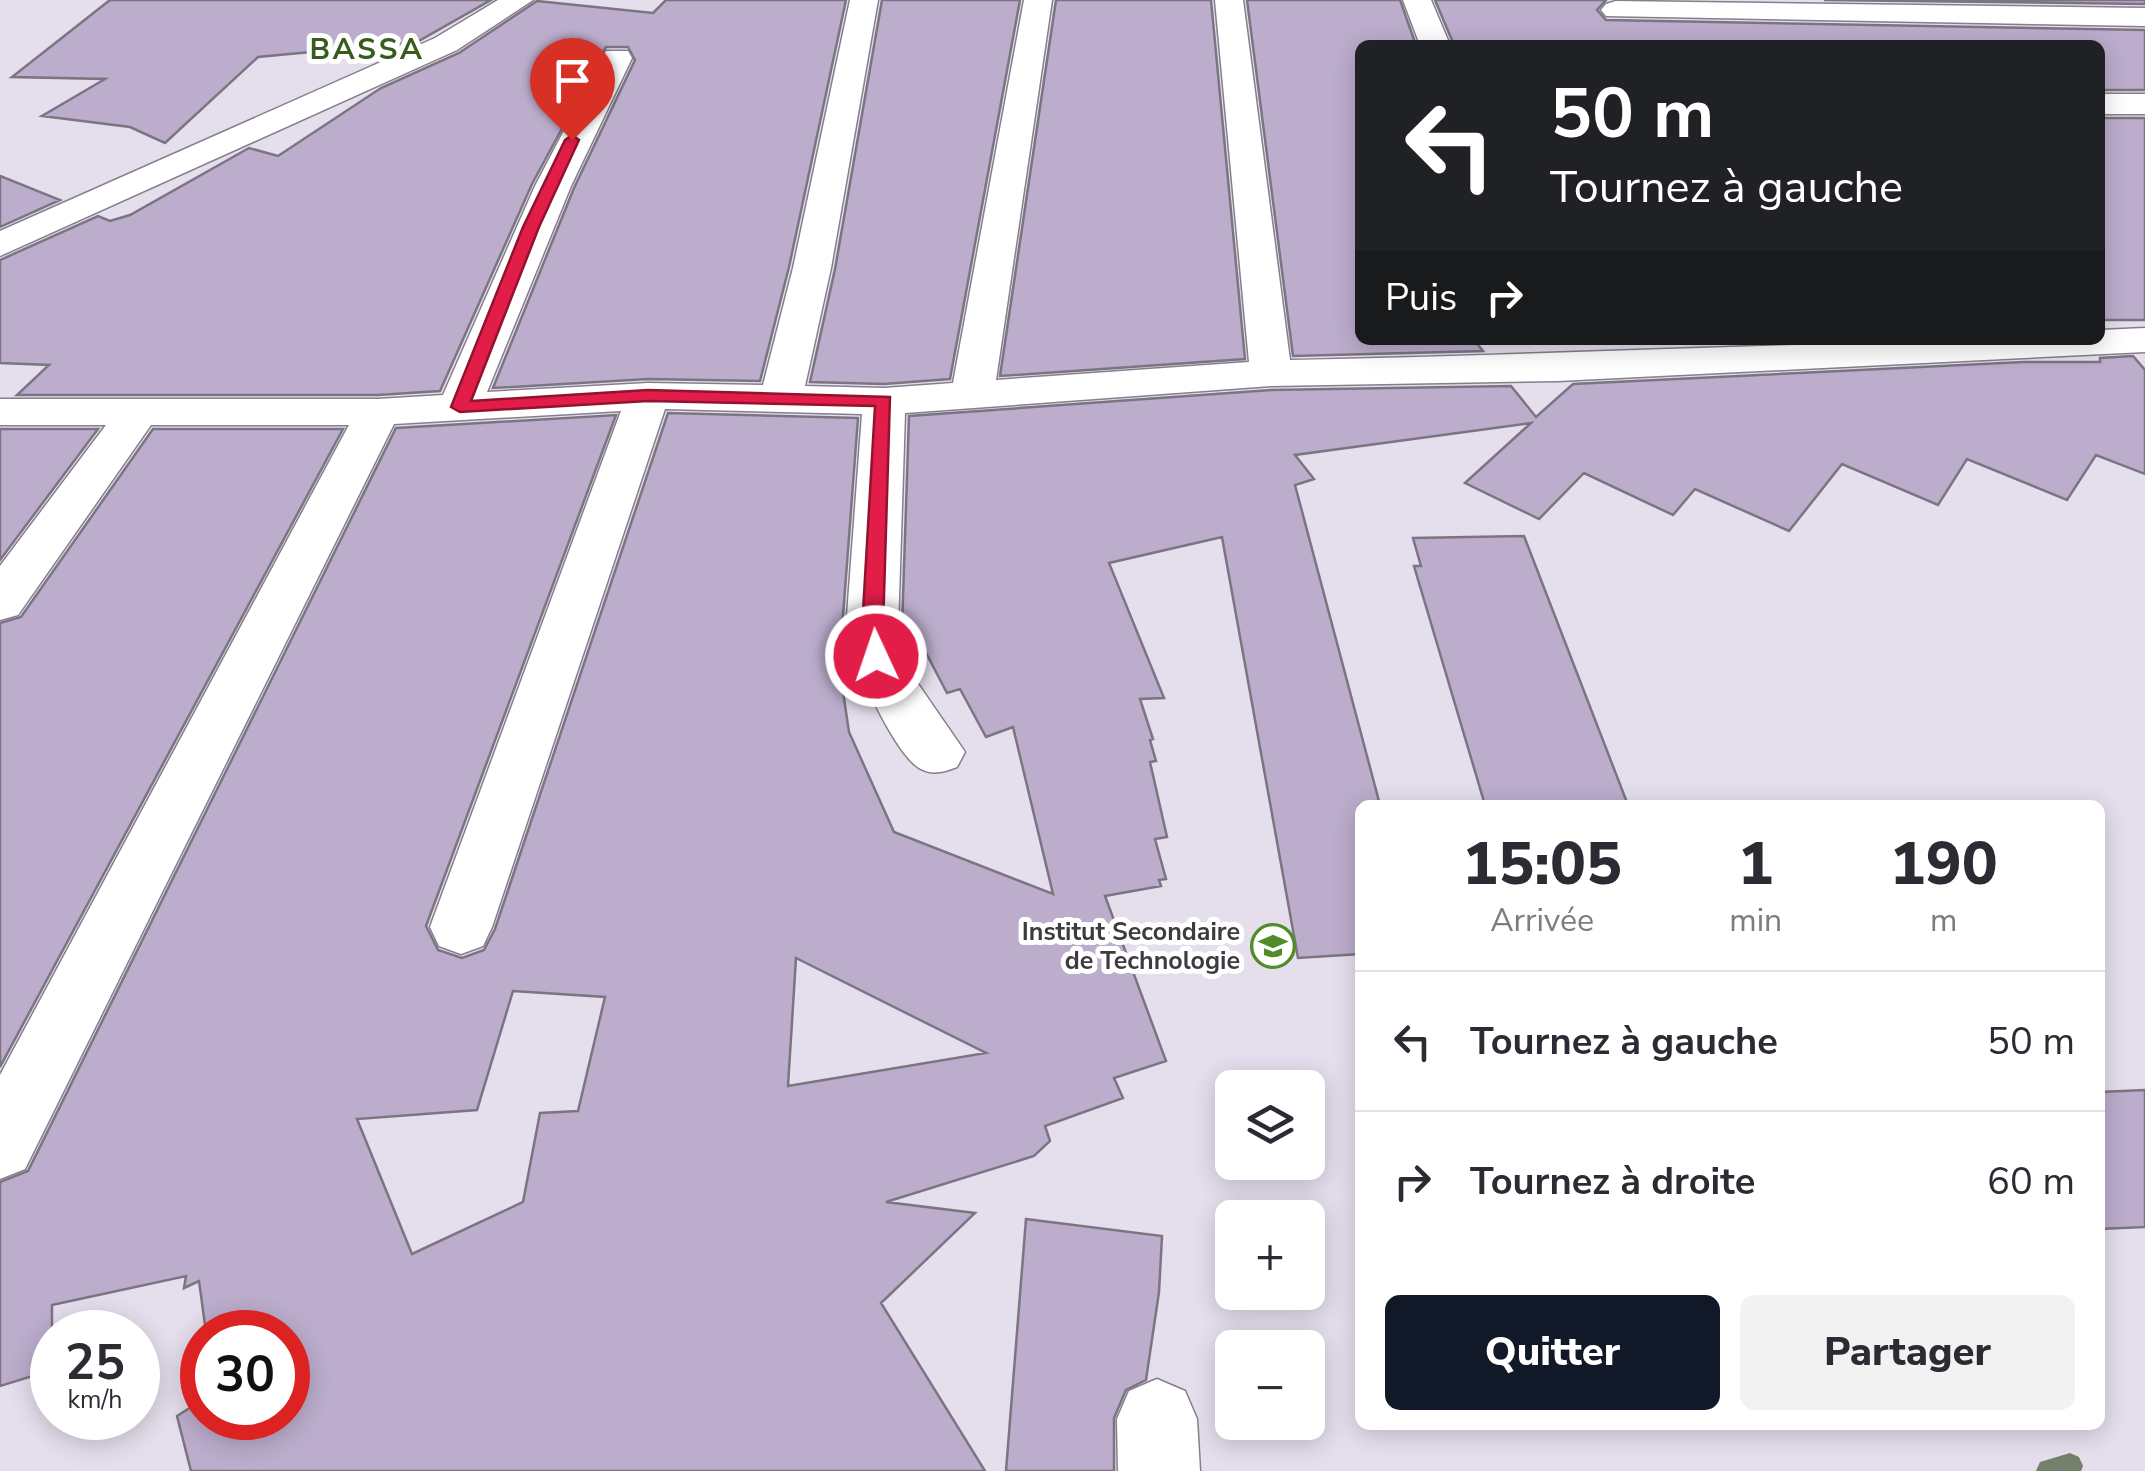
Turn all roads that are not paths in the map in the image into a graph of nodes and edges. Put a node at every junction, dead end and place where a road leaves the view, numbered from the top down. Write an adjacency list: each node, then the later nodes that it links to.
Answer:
1 (490, 0): 14 (street)
2 (518, 0): 15 (street)
3 (864, 0): 24 (street)
4 (1038, 0): 22 (street)
5 (1229, 0): 21 (street)
6 (1418, 0): 9 (street)
7 (1612, 5): 8 (street); 10 (street)
8 (2145, 16)
9 (1433, 40)
10 (1633, 40)
11 (617, 58): 26 (street)
12 (2105, 104): 13 (street)
13 (2145, 104)
14 (0, 221)
15 (0, 245)
16 (2145, 340): 17 (street)
17 (2105, 341)
18 (1871, 345): 19 (street)
19 (1816, 346): 20 (street)
20 (1553, 354): 21 (street)
21 (1271, 373): 22 (street)
22 (974, 392): 25 (street)
23 (648, 396): 24 (street); 26 (street); 32 (street)
24 (781, 399): 25 (street)
25 (884, 401): 31 (street)
26 (460, 407): 28 (street)
27 (0, 412): 29 (street)
28 (378, 412): 29 (street); 33 (street)
29 (138, 413): 30 (street)
30 (0, 602)
31 (937, 752)
32 (462, 928)
33 (0, 1145)

